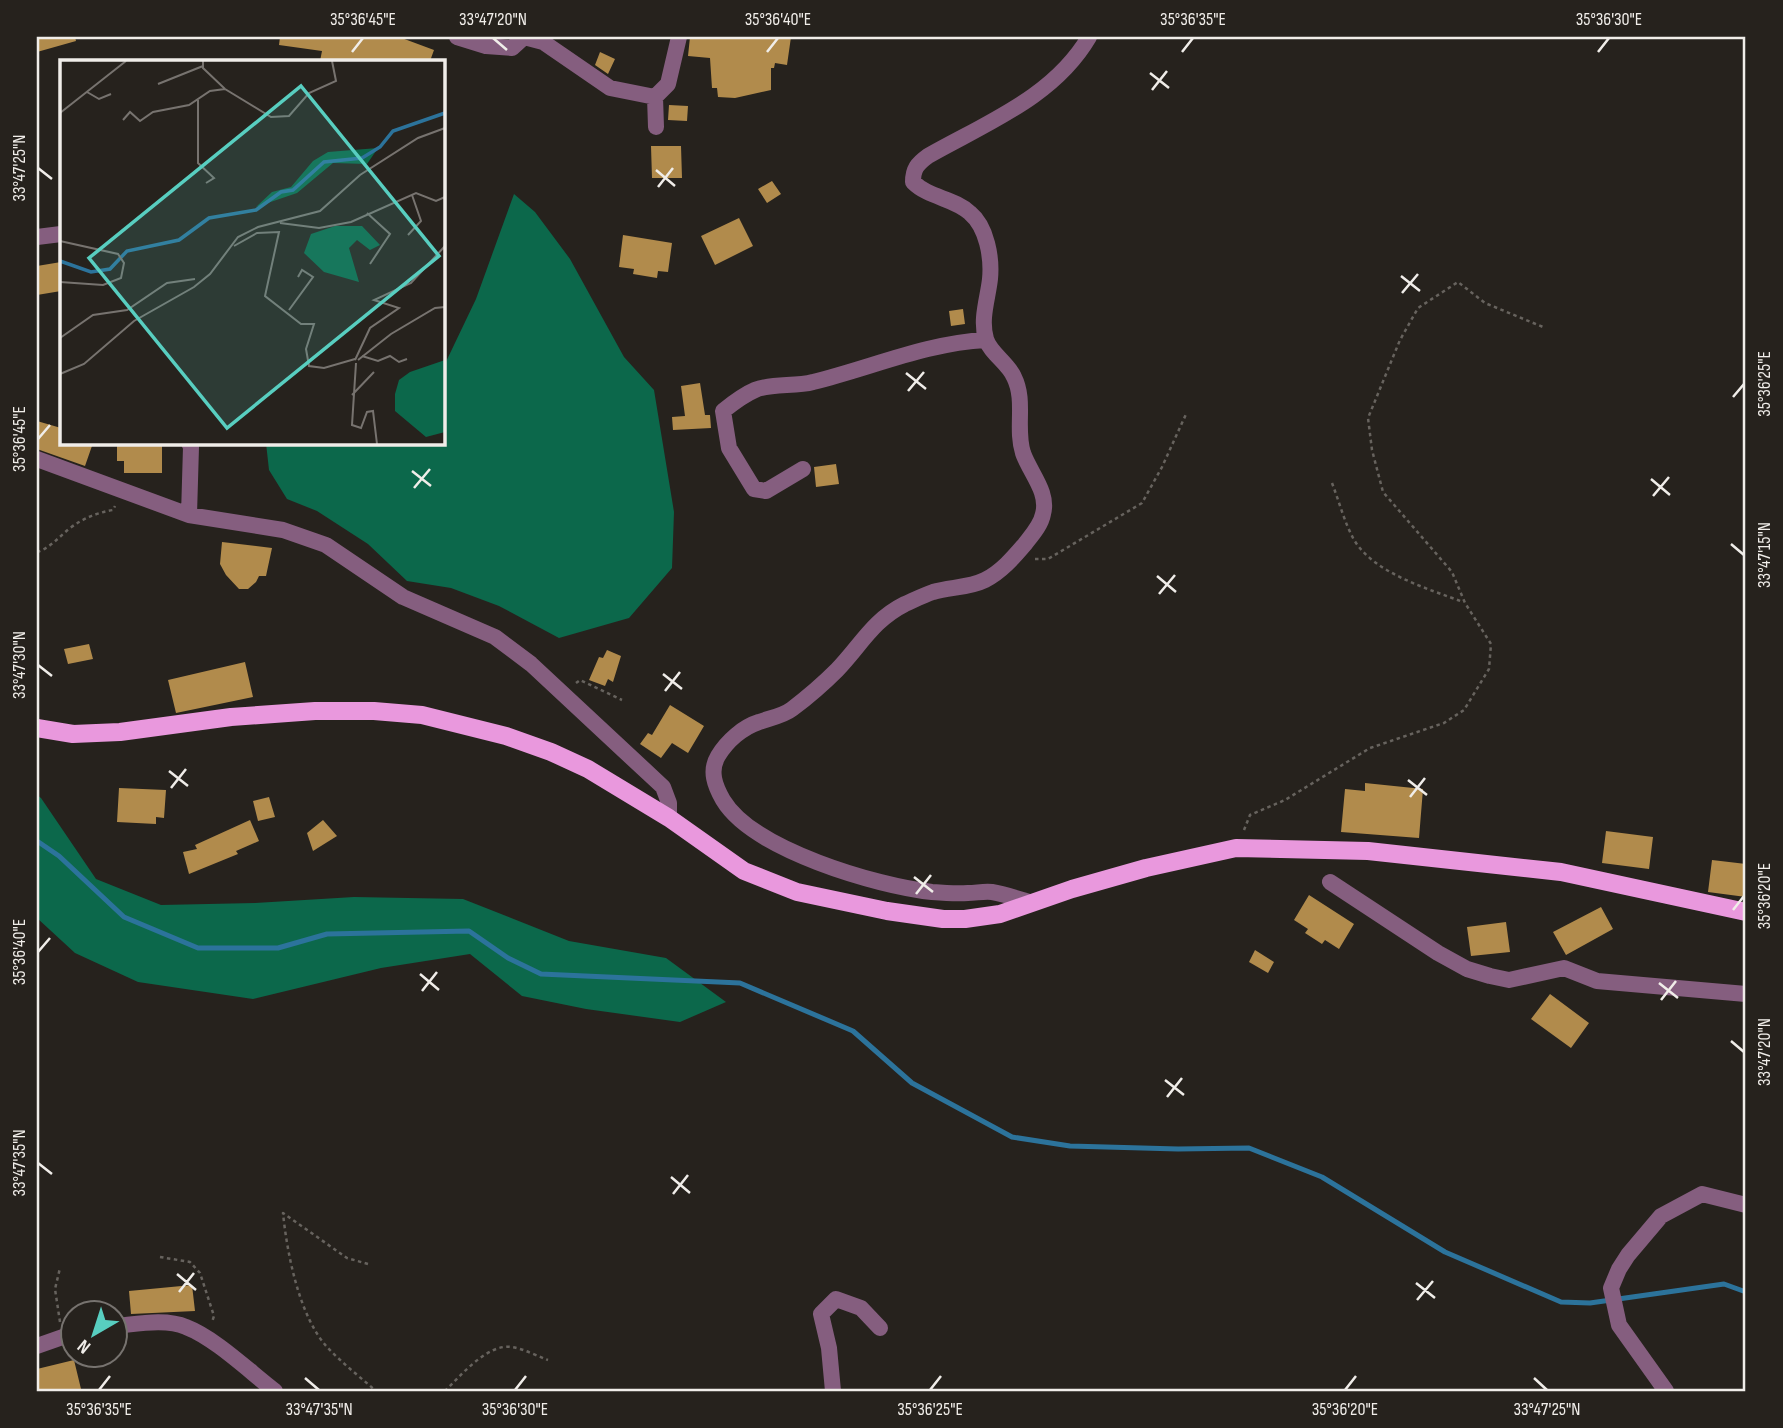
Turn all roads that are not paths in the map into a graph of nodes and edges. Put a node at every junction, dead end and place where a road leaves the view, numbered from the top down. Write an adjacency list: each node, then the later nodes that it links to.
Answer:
1 (457, 37): 2 (street)
2 (524, 37): 5 (street)
3 (679, 37): 5 (street)
4 (1089, 37): 9 (street)
5 (655, 97): 6 (street)
6 (656, 127)
7 (60, 234): 8 (street)
8 (37, 237)
9 (986, 340): 12 (street); 17 (street)
10 (190, 444): 13 (street)
11 (37, 459): 13 (street)
12 (803, 469)
13 (189, 514): 15 (street)
14 (37, 728): 15 (main road)
15 (669, 818): 17 (main road)
16 (1330, 882): 19 (street)
17 (1032, 903): 18 (main road)
18 (1746, 912)
19 (1746, 994)
20 (1746, 1205): 27 (street)
21 (130, 1325): 25 (street)
22 (880, 1328): 26 (street)
23 (60, 1337): 24 (street)
24 (37, 1346)
25 (275, 1391)
26 (833, 1391)
27 (1666, 1391)

